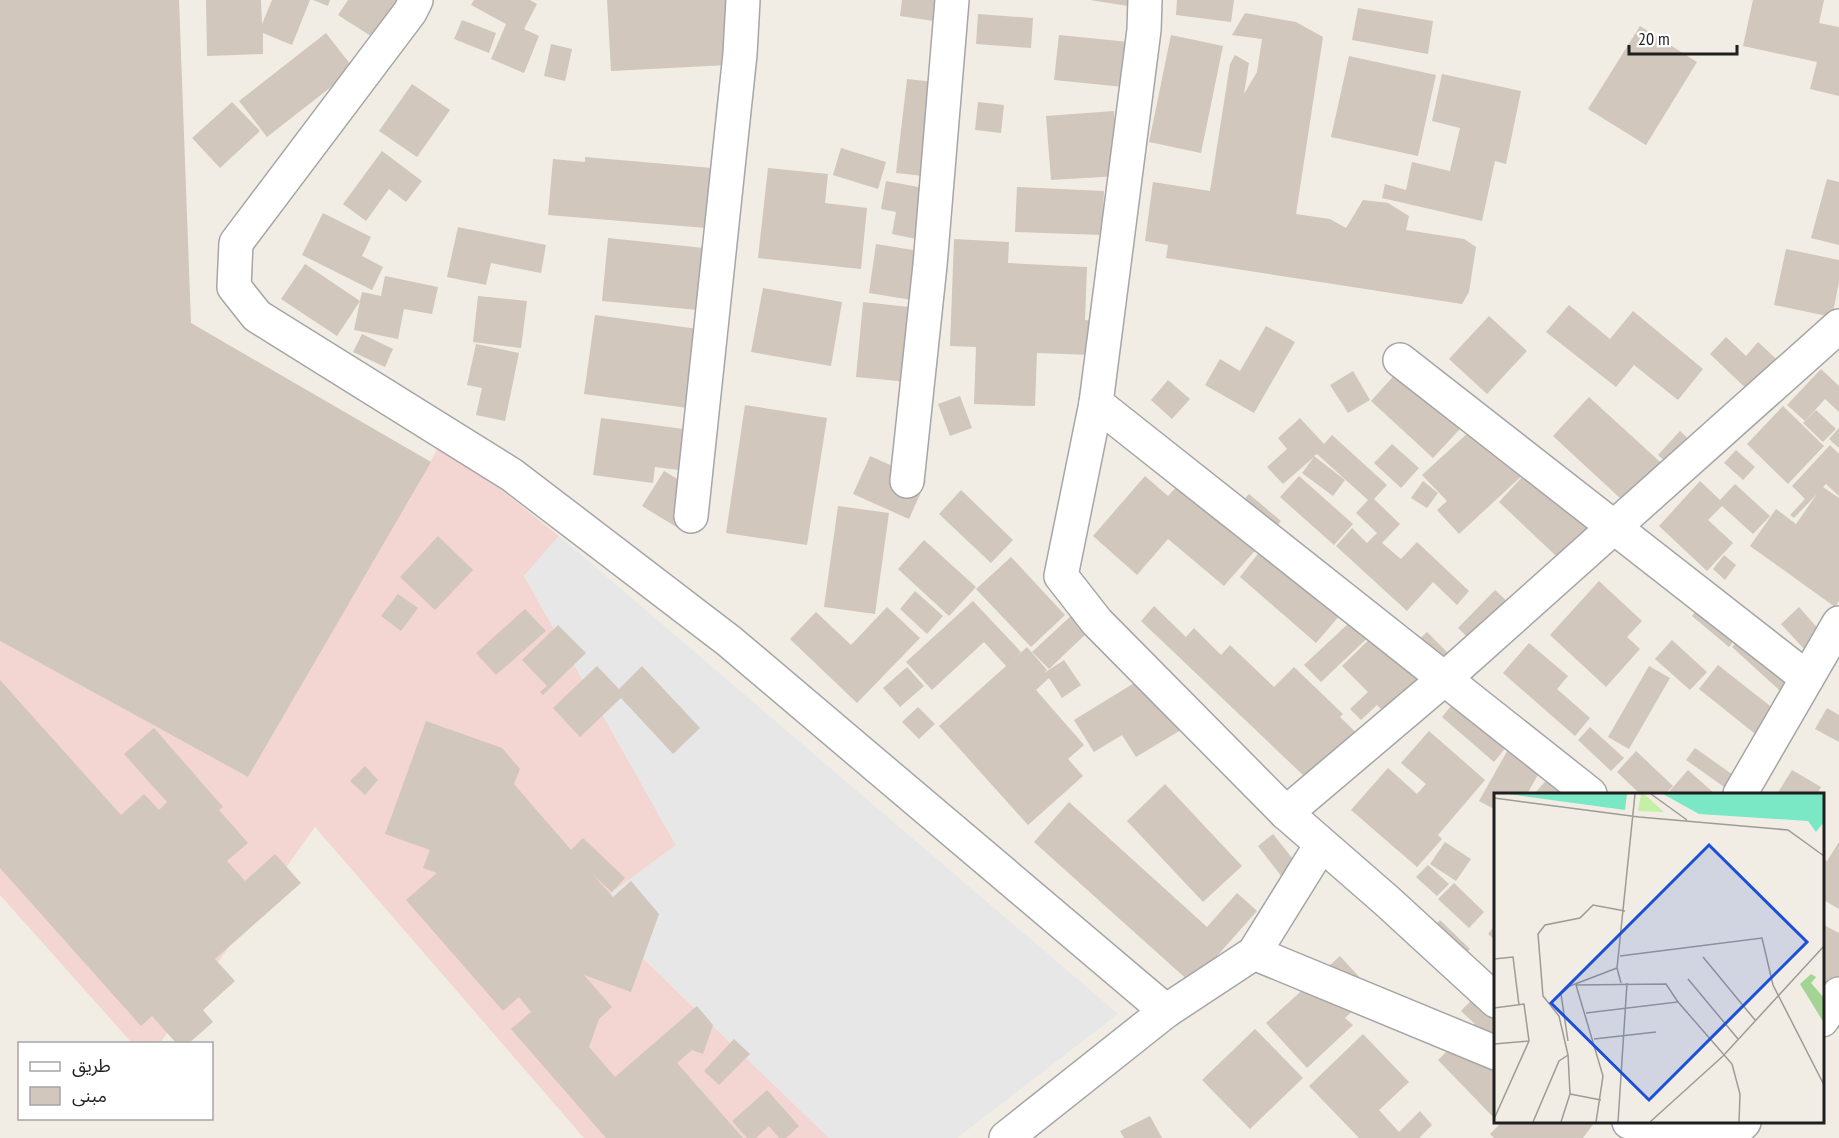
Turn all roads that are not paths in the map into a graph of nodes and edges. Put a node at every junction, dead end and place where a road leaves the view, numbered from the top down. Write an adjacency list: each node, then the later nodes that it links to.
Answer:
1 (416, 0): 21 (street)
2 (743, 0): 9 (street)
3 (952, 0): 8 (street)
4 (1145, 0): 7 (street)
5 (1839, 326): 10 (street)
6 (1400, 360): 10 (street)
7 (1096, 403): 13 (street); 16 (street)
8 (907, 481)
9 (691, 516)
10 (1614, 529): 12 (street); 13 (street)
11 (1839, 623): 12 (street)
12 (1807, 678): 15 (street)
13 (1443, 681): 14 (street); 16 (street)
14 (1587, 793)
15 (1741, 793)
16 (1286, 813): 17 (street)
17 (1321, 845): 18 (street); 20 (street)
18 (1254, 953): 21 (street); 23 (street)
19 (1839, 994): 22 (street)
20 (1494, 999)
21 (1166, 1011): 26 (street)
22 (1824, 1017)
23 (1494, 1052)
24 (1633, 1123): 27 (street)
25 (1743, 1123): 27 (street)
26 (1006, 1138)
27 (1689, 1138)

